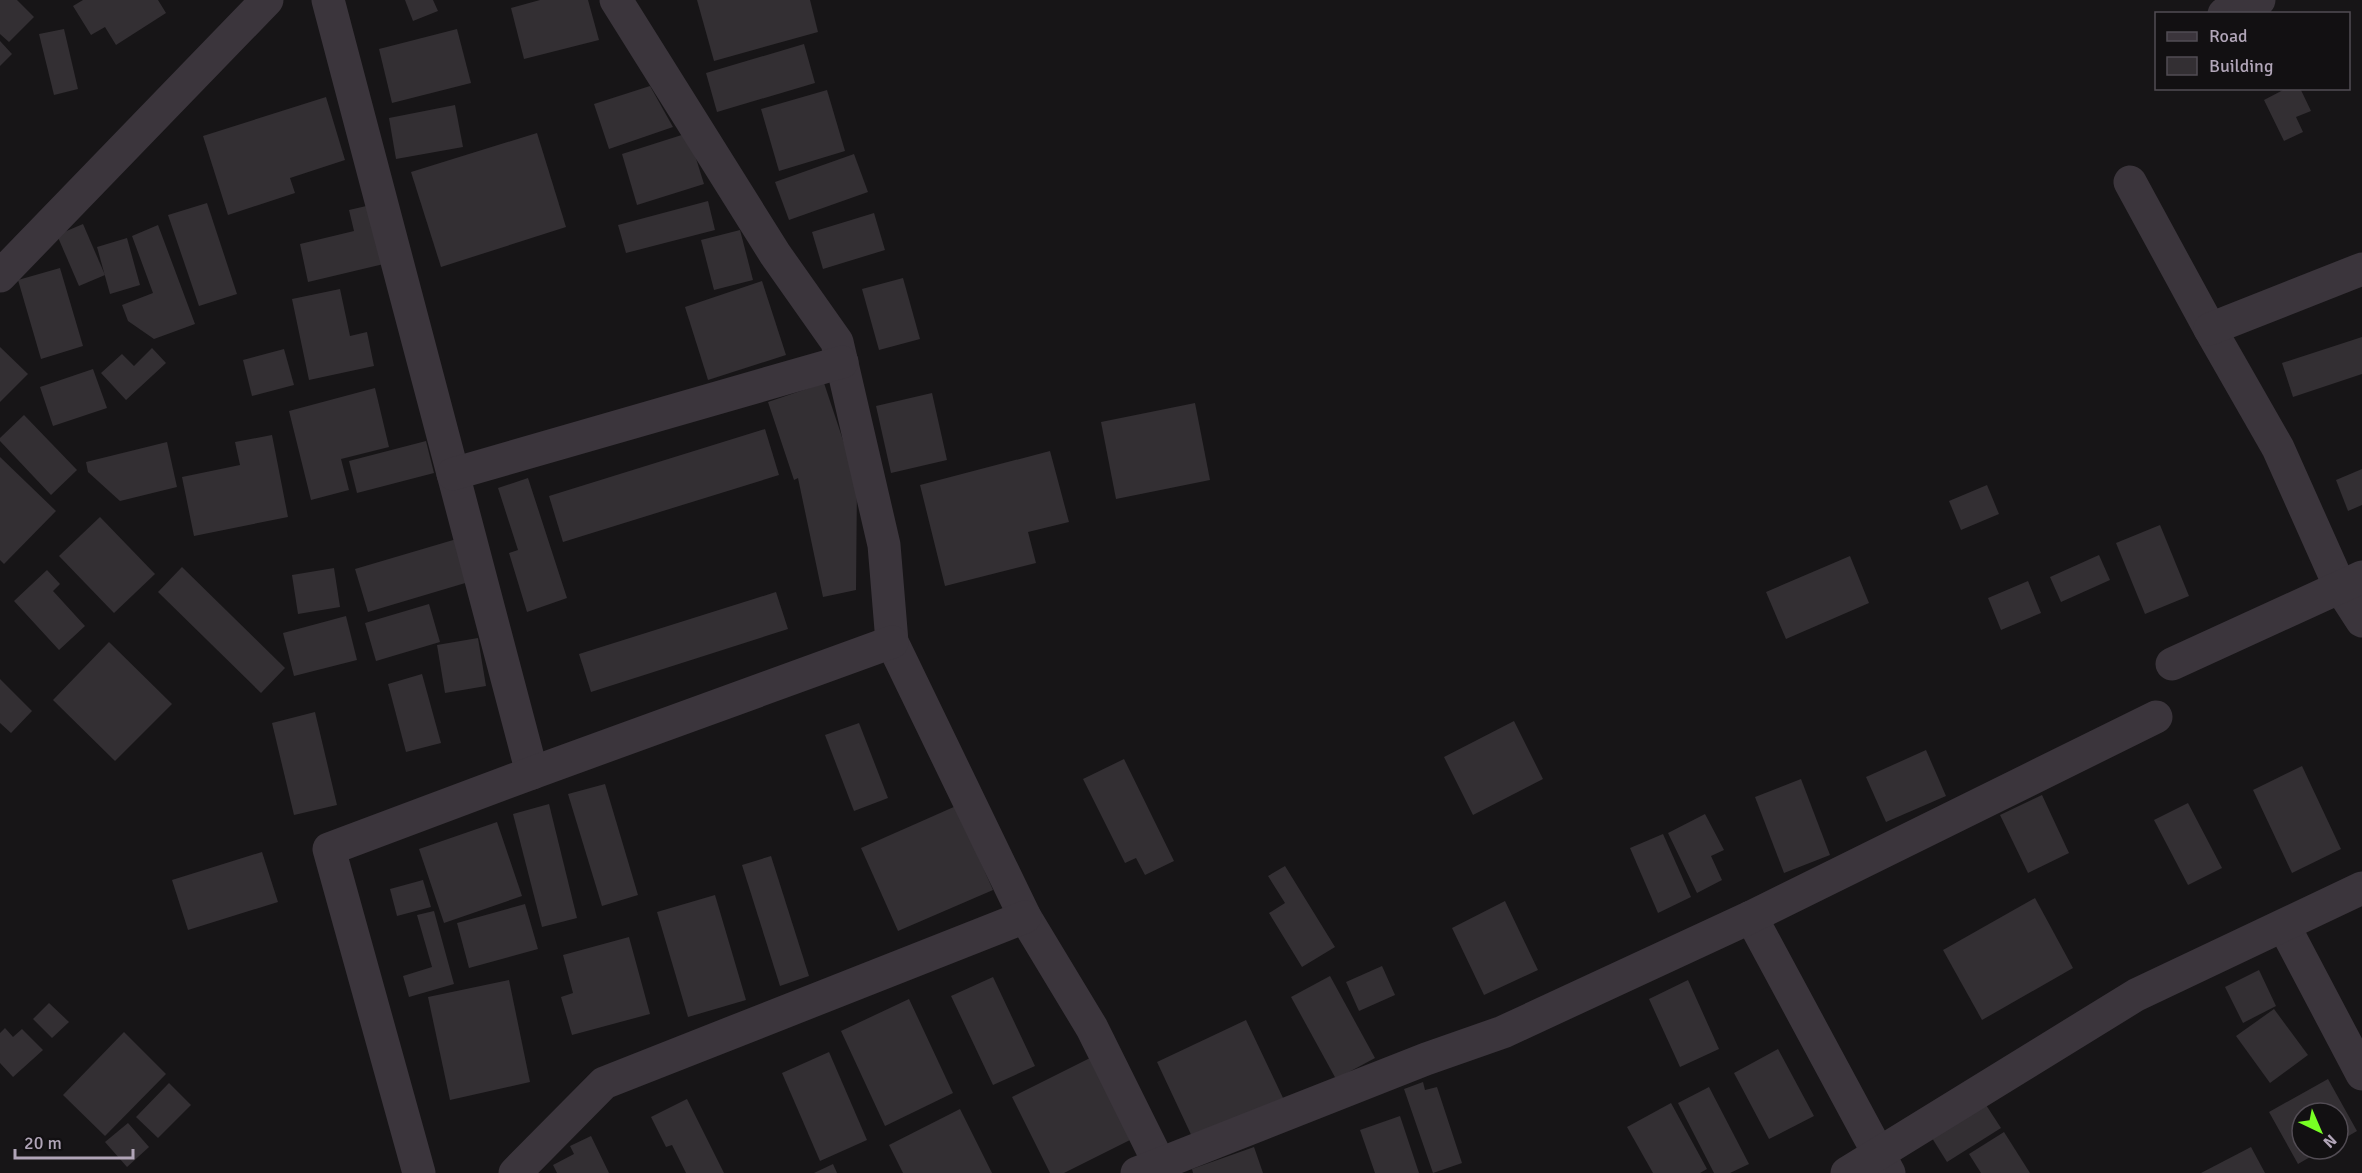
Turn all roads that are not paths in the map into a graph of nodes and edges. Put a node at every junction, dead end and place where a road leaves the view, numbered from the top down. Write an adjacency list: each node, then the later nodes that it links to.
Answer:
1 (267, 0): 8 (street)
2 (328, 0): 11 (street)
3 (616, 0): 10 (street)
4 (2259, 0): 5 (street)
5 (2229, 12)
6 (2130, 182): 9 (street)
7 (2362, 269): 9 (street)
8 (0, 276)
9 (2210, 329): 12 (street)
10 (842, 362): 11 (street); 14 (street)
11 (453, 474): 17 (street)
12 (2351, 582): 13 (street); 15 (street)
13 (2362, 621)
14 (892, 642): 17 (street); 19 (street)
15 (2172, 664)
16 (2156, 717): 20 (street)
17 (532, 772): 25 (street)
18 (2362, 888): 21 (street)
19 (1024, 917): 24 (street); 26 (street)
20 (1750, 917): 23 (street); 24 (street)
21 (2284, 926): 22 (street); 23 (street)
22 (2362, 1074)
23 (1884, 1163): 27 (street)
24 (1154, 1170)
25 (419, 1173)
26 (515, 1173)
27 (1847, 1173)

